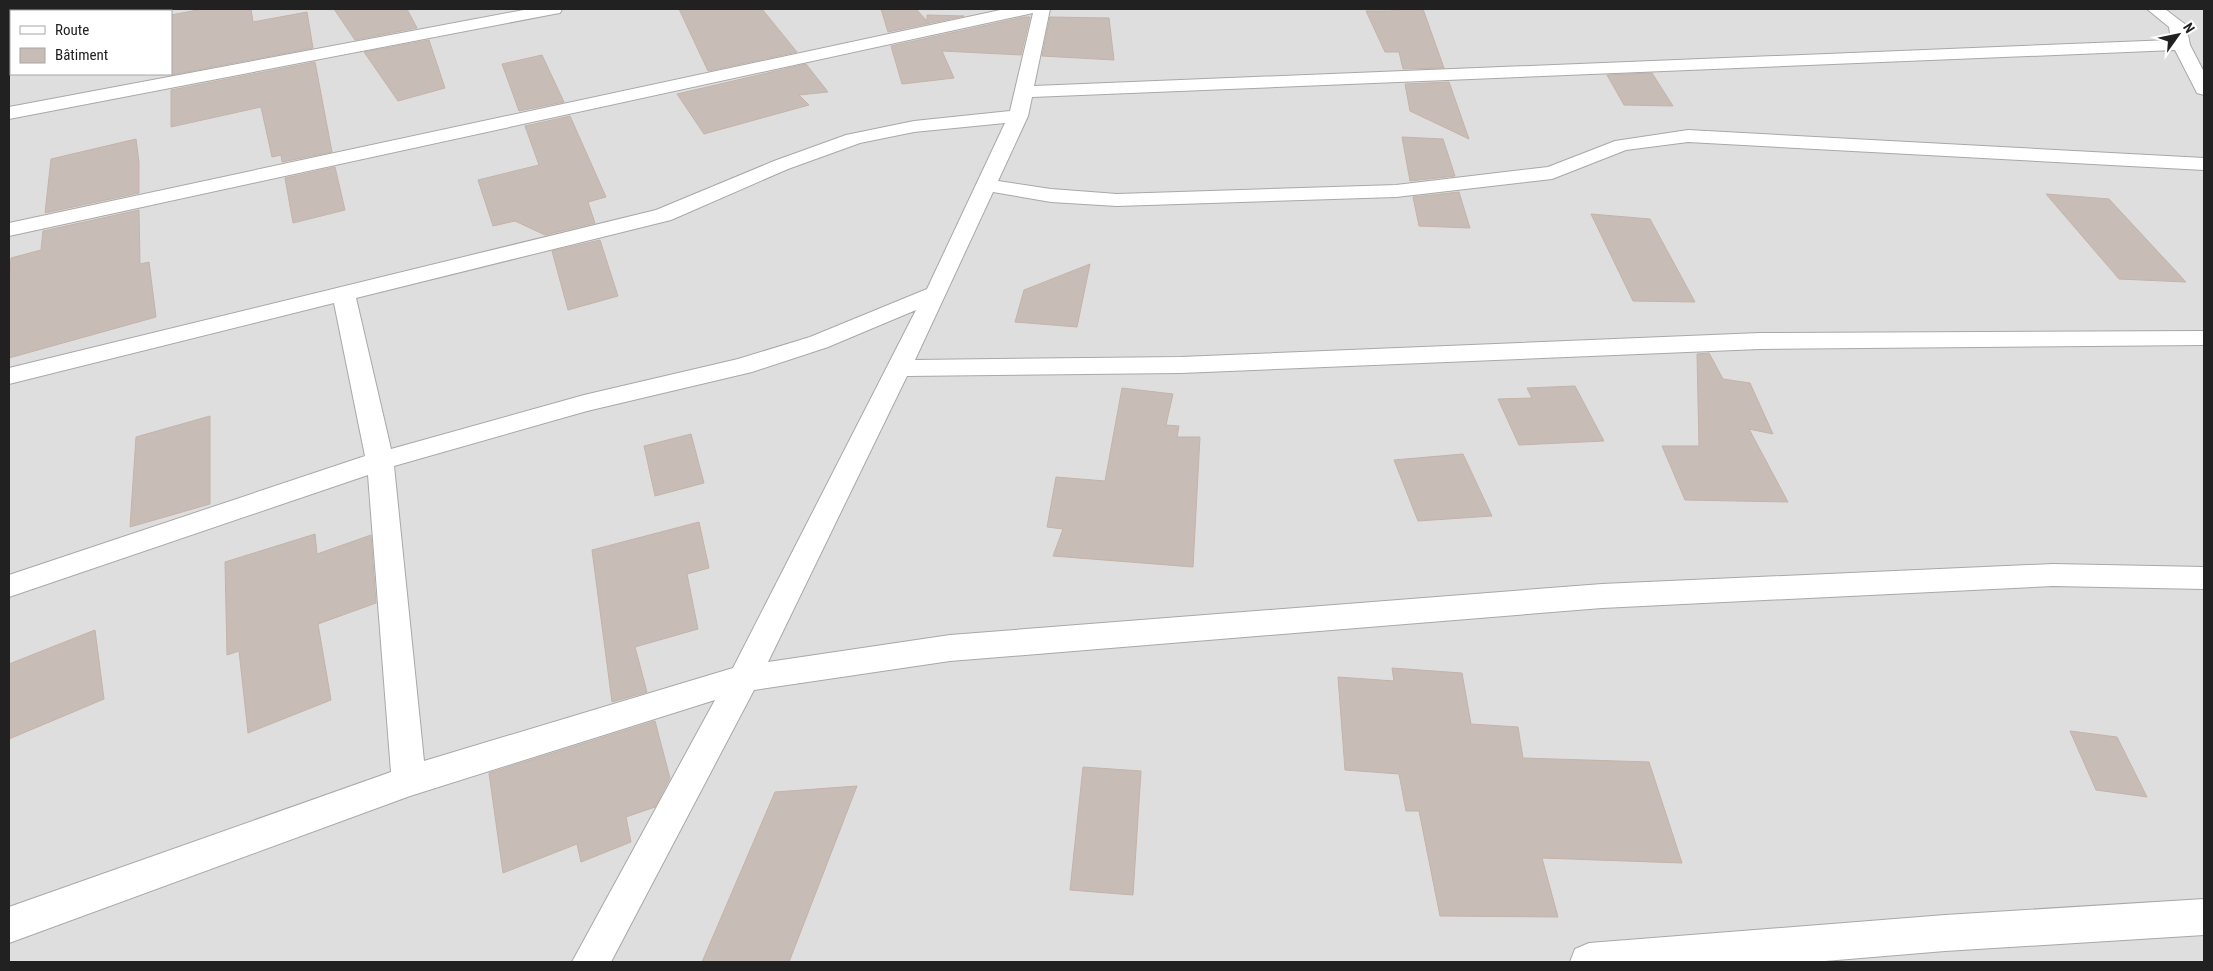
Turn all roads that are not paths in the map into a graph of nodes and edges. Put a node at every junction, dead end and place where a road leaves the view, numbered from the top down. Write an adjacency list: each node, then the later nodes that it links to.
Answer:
1 (554, 9): 8 (street)
2 (1027, 9): 11 (street)
3 (1042, 9): 7 (street)
4 (2155, 9): 5 (street)
5 (2181, 46): 6 (street); 7 (street)
6 (2204, 89)
7 (1021, 104): 10 (street); 12 (street)
8 (9, 113)
9 (2204, 164): 10 (street)
10 (987, 185): 13 (street)
11 (9, 229)
12 (342, 293): 16 (street); 17 (street)
13 (936, 294): 15 (street); 17 (street)
14 (2204, 338): 15 (street)
15 (898, 368): 20 (street)
16 (9, 376)
17 (380, 461): 19 (street); 21 (street)
18 (2204, 578): 20 (street)
19 (9, 586)
20 (744, 678): 21 (street); 24 (street)
21 (409, 781): 23 (street)
22 (2204, 917): 25 (street)
23 (9, 925)
24 (591, 962)
25 (1589, 962)

